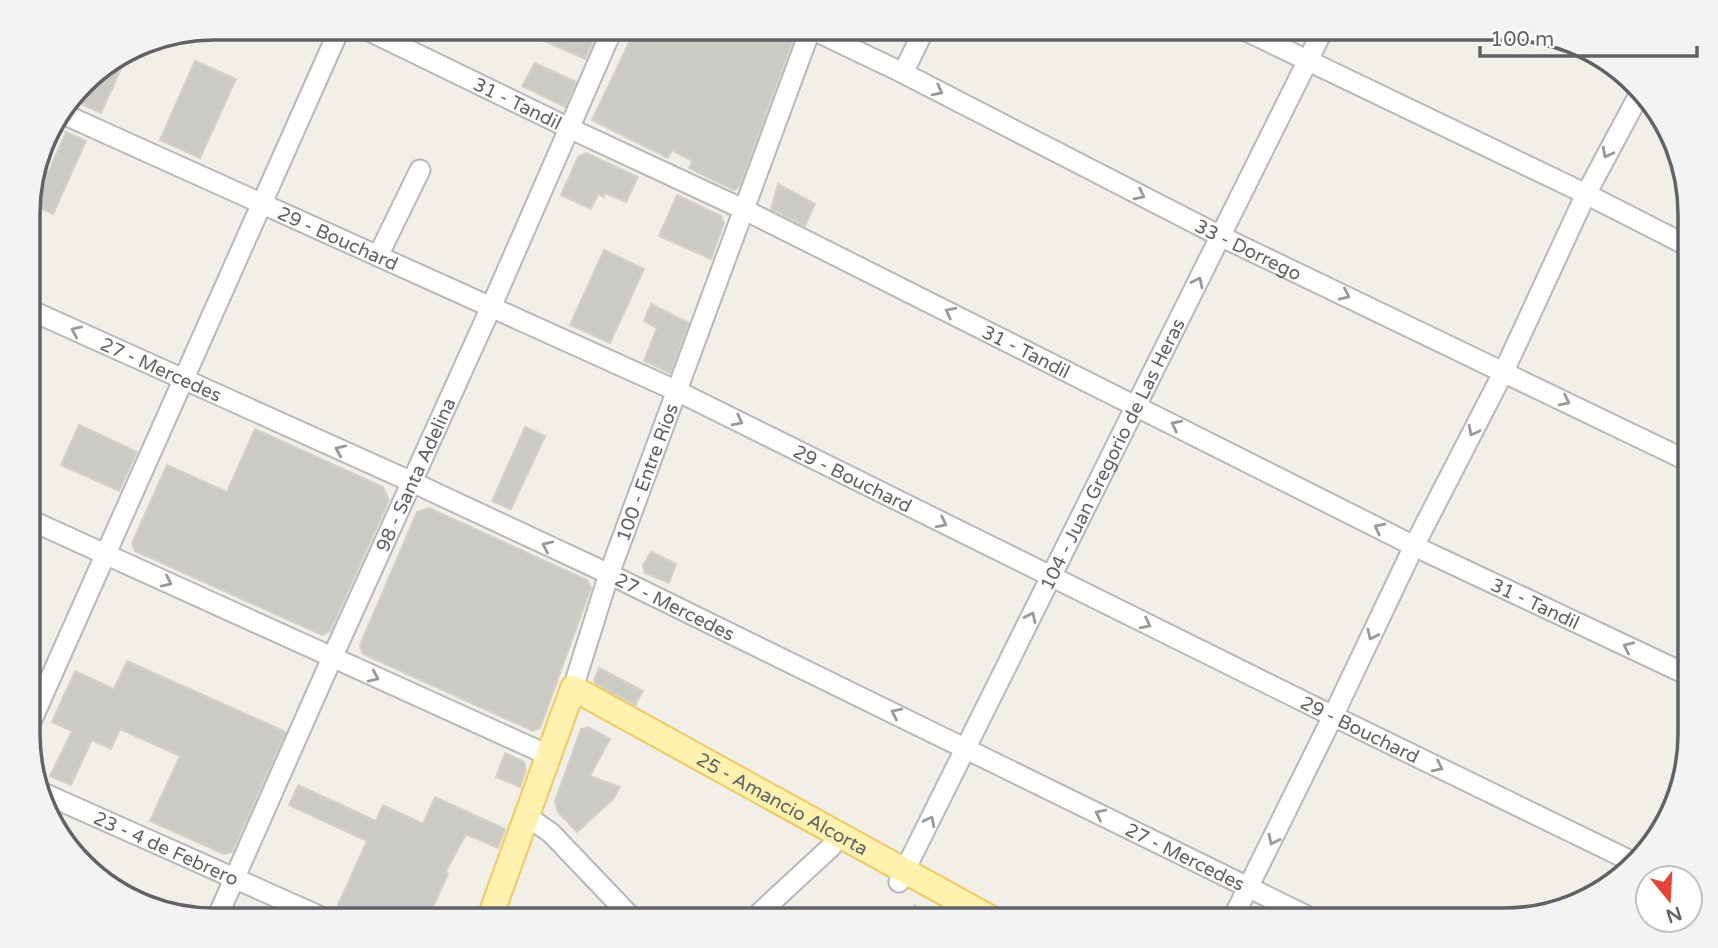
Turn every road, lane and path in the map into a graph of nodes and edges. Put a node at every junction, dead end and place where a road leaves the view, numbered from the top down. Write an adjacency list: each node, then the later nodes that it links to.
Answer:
1 (335, 40): 16 (street)
2 (388, 40): 13 (street, 31 - Tandil)
3 (608, 40): 13 (street, 98 - Santa Adelina)
4 (806, 40): 17 (street, 100 - Entre Ríos)
5 (835, 40): 10 (street, 33 - Dorrego)
6 (919, 40): 10 (street)
7 (1264, 40): 9 (street)
8 (1318, 40): 9 (street, 104 - Juan Gregorio de Las Heras)
9 (1307, 62): 15 (street); 18 (street, 104 - Juan Gregorio de Las Heras)
10 (903, 73): 18 (street, 33 - Dorrego, one-way to 18)
11 (1636, 101): 15 (street, one-way to 15)
12 (69, 117): 16 (street, 29 - Bouchard)
13 (569, 128): 17 (street, 31 - Tandil); 21 (street, 98 - Santa Adelina)
14 (420, 170): 20 (street)
15 (1586, 194): 19 (street); 23 (street)
16 (261, 205): 20 (street, 29 - Bouchard); 24 (street)
17 (746, 210): 25 (street, 100 - Entre Ríos); 26 (street, 31 - Tandil, one-way to 17)
18 (1220, 236): 23 (street, 33 - Dorrego, one-way to 23); 26 (street, 104 - Juan Gregorio de Las Heras, one-way to 18)
19 (1677, 240)
20 (378, 256): 21 (street, 29 - Bouchard)
21 (492, 305): 25 (street, 29 - Bouchard); 28 (street, 98 - Santa Adelina)
22 (40, 315): 24 (street, 27 - Mercedes, one-way to 22)
23 (1504, 371): 27 (street, 33 - Dorrego, one-way to 27); 30 (street, one-way to 30)
24 (183, 379): 28 (street, 27 - Mercedes, one-way to 24); 31 (street)
25 (677, 391): 32 (street, 100 - Entre Ríos); 33 (street, 29 - Bouchard, one-way to 33)
26 (1136, 405): 30 (street, 31 - Tandil, one-way to 26); 33 (street, 104 - Juan Gregorio de Las Heras)
27 (1677, 456)
28 (412, 482): 32 (street, 27 - Mercedes, one-way to 28); 34 (street, 98 - Santa Adelina)
29 (40, 525): 31 (street)
30 (1414, 545): 35 (street, 31 - Tandil, one-way to 30); 38 (street, one-way to 38)
31 (105, 554): 34 (street, one-way to 34); 37 (street)
32 (609, 575): 36 (street, 100 - Entre Ríos); 39 (street, 27 - Mercedes, one-way to 32)
33 (1051, 577): 38 (street, 29 - Bouchard, one-way to 38); 39 (street, 104 - Juan Gregorio de Las Heras, one-way to 33)
34 (332, 658): 40 (street, one-way to 40); 46 (street, 98 - Santa Adelina)
35 (1677, 670)
36 (570, 695): 40 (main road, 100 - Entre Ríos); 43 (main road)
37 (40, 701)
38 (1333, 716): 44 (street, 29 - Bouchard, one-way to 44); 47 (street, one-way to 47)
39 (966, 747): 45 (street, 104 - Juan Gregorio de Las Heras, one-way to 39); 47 (street, 27 - Mercedes, one-way to 39)
40 (548, 755): 42 (main road, 100 - Entre Ríos)
41 (52, 797): 46 (street, 23 - 4 de Febrero)
42 (528, 817): 54 (main road, 100 - Entre Ríos); 55 (street)
43 (835, 841): 45 (main road); 56 (street)
44 (1626, 858)
45 (902, 876): 48 (main road); 49 (main road)
46 (233, 878): 52 (street, 98 - Santa Adelina); 53 (street, 23 - 4 de Febrero)
47 (1249, 887): 50 (street); 51 (street, 27 - Mercedes)
48 (950, 907)
49 (968, 907)
50 (1239, 907)
51 (1289, 907)
52 (221, 908)
53 (301, 908)
54 (494, 908)
55 (622, 908)
56 (765, 908)

